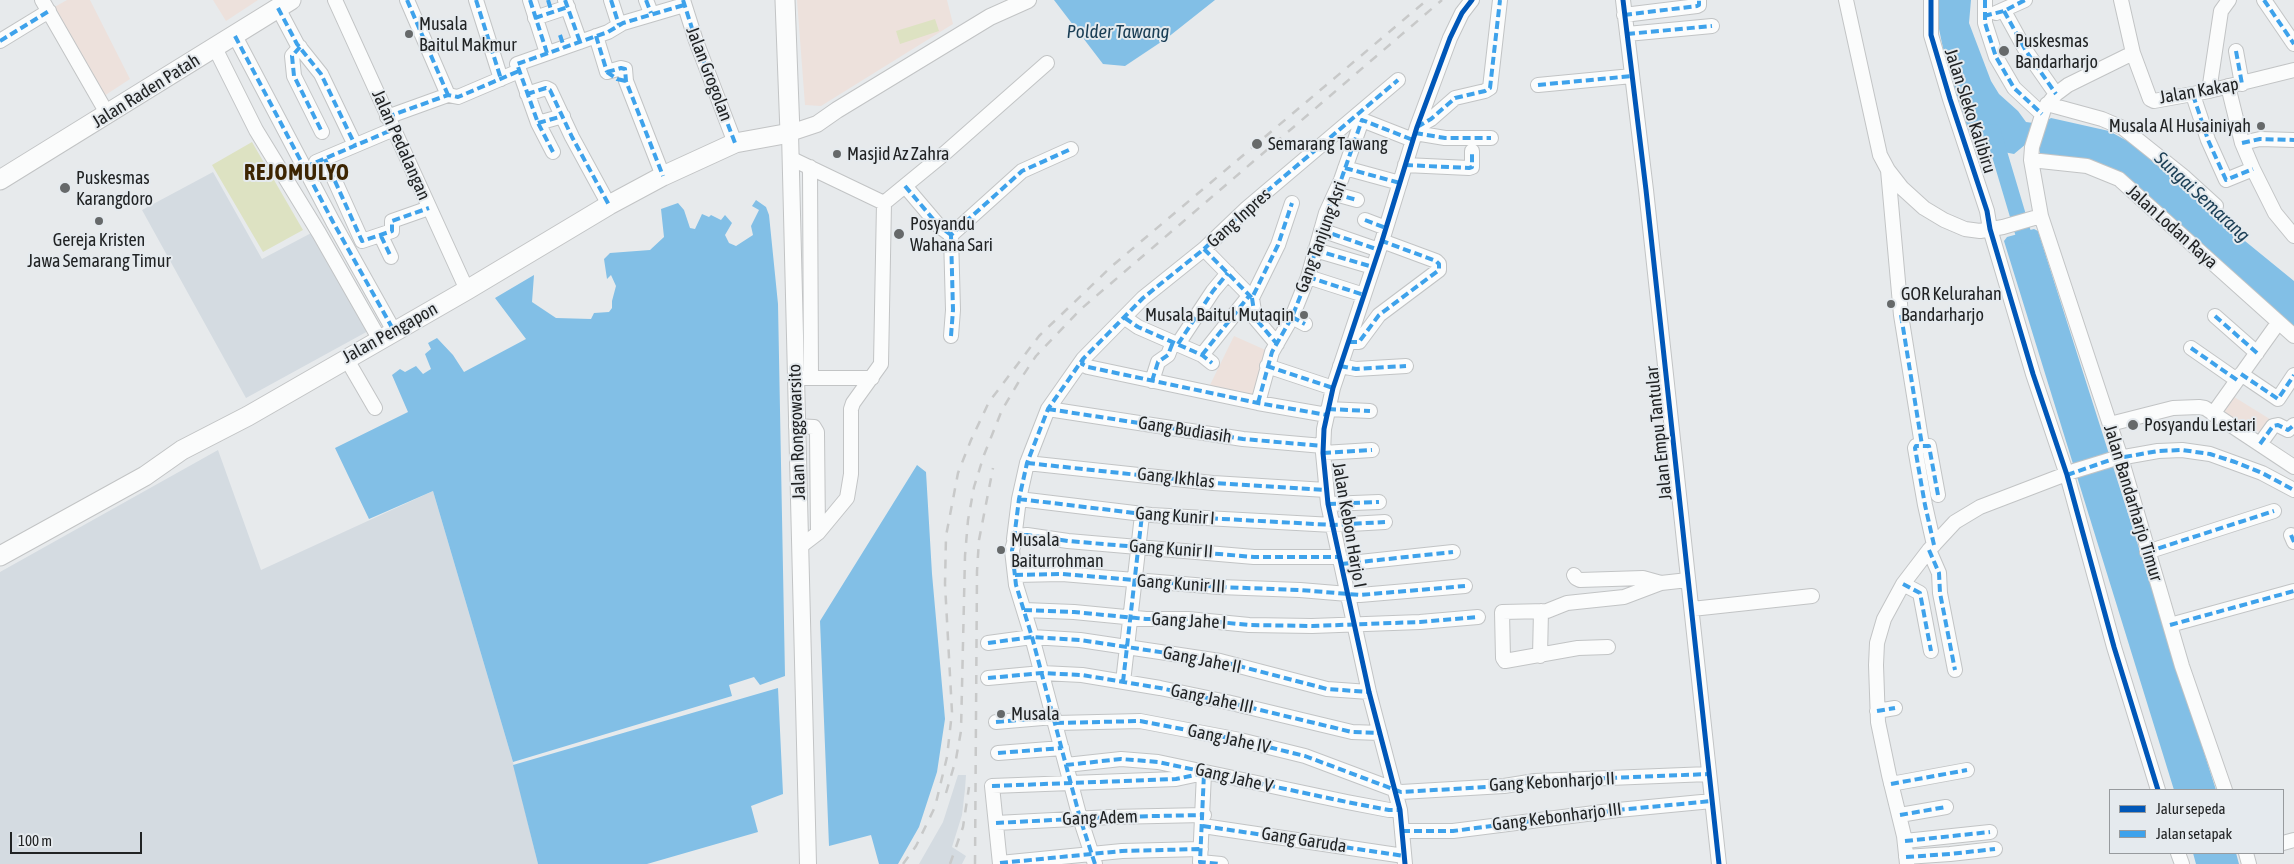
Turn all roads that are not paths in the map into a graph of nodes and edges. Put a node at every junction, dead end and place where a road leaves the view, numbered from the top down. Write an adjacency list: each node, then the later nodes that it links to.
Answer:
1 (335, 0): 61 (street, Jalan Pedalangan)
2 (407, 0): 54 (street)
3 (476, 0): 48 (street)
4 (530, 0): 30 (street)
5 (611, 0): 31 (street)
6 (785, 0): 62 (highway, Jalan Ronggowarsito)
7 (1005, 0): 29 (main road)
8 (1028, 0): 29 (main road)
9 (1472, 0): 64 (street, Jalan Kebon Harjo I)
10 (1500, 0): 64 (street)
11 (1623, 0): 27 (street, Jalan Empu Tantular)
12 (1699, 0): 27 (street)
13 (1846, 0): 81 (street)
14 (1931, 0): 95 (street, Jalan Sleko Kalibiru)
15 (1984, 0): 28 (street)
16 (2025, 0): 26 (street)
17 (2121, 0): 43 (street)
18 (2229, 0): 52 (street)
19 (2264, 0): 38 (street)
20 (684, 3): 25 (street); 67 (street, Jalan Grogolan)
21 (285, 4): 34 (highway, Jalan Raden Patah); 39 (street)
22 (567, 4): 24 (street); 37 (street)
23 (46, 6): 36 (street); 57 (street)
24 (550, 6): 30 (street)
25 (648, 7): 31 (street)
26 (2004, 11): 28 (street); 56 (street)
27 (1624, 14): 33 (street, Jalan Empu Tantular)
28 (1984, 16): 56 (street)
29 (990, 17): 62 (main road)
30 (535, 18): 42 (street)
31 (619, 25): 35 (street)
32 (1712, 26): 33 (street)
33 (1627, 34): 47 (street, Jalan Empu Tantular)
34 (235, 36): 40 (highway, Jalan Raden Patah); 77 (street)
35 (596, 36): 37 (street); 82 (street)
36 (0, 41)
37 (580, 42): 42 (street)
38 (2294, 44)
39 (300, 47): 63 (street); 69 (street)
40 (215, 48): 57 (highway, Jalan Raden Patah); 115 (street)
41 (2236, 51): 51 (street)
42 (547, 53): 46 (street)
43 (2133, 53): 55 (street, Jalan Kakap); 56 (street)
44 (1047, 63): 85 (street)
45 (2294, 70): 51 (street, Jalan Kakap)
46 (519, 71): 48 (street); 53 (street)
47 (1632, 76): 50 (street); 172 (street, Jalan Empu Tantular)
48 (501, 78): 54 (street)
49 (1398, 80): 59 (street, Gang Inpres)
50 (1538, 85)
51 (2235, 85): 52 (street, Jalan Kakap); 68 (street)
52 (2210, 91): 55 (street, Jalan Kakap)
53 (527, 94): 58 (street); 60 (street)
54 (448, 95): 61 (street)
55 (2192, 95): 80 (street)
56 (2046, 108): 73 (street); 91 (street)
57 (108, 115): 83 (highway, Jalan Raden Patah)
58 (563, 116): 60 (street); 90 (street)
59 (1359, 118): 64 (street); 79 (street, Gang Tanjung Asri); 101 (street, Gang Inpres)
60 (538, 122): 72 (street)
61 (391, 123): 69 (street); 92 (street, Jalan Pedalangan)
62 (789, 127): 67 (highway, Jalan Pengapon); 74 (main road, Jalan Ronggowarsito)
63 (322, 132)
64 (1415, 133): 65 (street); 76 (street, Jalan Kebon Harjo I)
65 (1491, 138)
66 (2294, 140): 68 (street)
67 (735, 143): 82 (highway, Jalan Pengapon)
68 (2242, 143): 80 (street)
69 (355, 146): 75 (street)
70 (1071, 149): 97 (street)
71 (1472, 151): 76 (street)
72 (552, 152)
73 (2031, 154): 93 (street, Jalan Bandarharjo Timur); 113 (street, Jalan Lodan Raya)
74 (790, 158): 78 (street); 130 (main road, Jalan Ronggowarsito)
75 (324, 159): 77 (street); 98 (street)
76 (1405, 165): 84 (street, Jalan Kebon Harjo I)
77 (305, 167): 115 (street)
78 (810, 167): 88 (street); 131 (street)
79 (1345, 168): 84 (street); 86 (street, Gang Tanjung Asri)
80 (2253, 169): 99 (street)
81 (1888, 170): 95 (street); 145 (street)
82 (663, 176): 90 (highway, Jalan Pengapon)
83 (0, 180)
84 (1400, 183): 100 (street, Jalan Kebon Harjo I)
85 (905, 186): 88 (street); 97 (street)
86 (1334, 194): 87 (street); 96 (street, Gang Tanjung Asri)
87 (1357, 200)
88 (884, 203): 132 (street)
89 (1292, 203): 109 (street)
90 (609, 205): 107 (highway, Jalan Pengapon)
91 (2216, 206)
92 (429, 208): 98 (street); 107 (street, Jalan Pedalangan)
93 (2035, 218): 95 (street); 141 (street, Jalan Bandarharjo Timur)
94 (1365, 220): 100 (street)
95 (1990, 229): 151 (street, Jalan Sleko Kalibiru)
96 (1321, 230): 100 (street); 102 (street, Gang Tanjung Asri)
97 (951, 235): 116 (street)
98 (381, 236): 103 (street)
99 (2294, 236)
100 (1382, 240): 104 (street, Jalan Kebon Harjo I); 118 (street)
101 (1204, 249): 105 (street); 112 (street, Gang Inpres)
102 (1315, 250): 104 (street); 106 (street, Gang Tanjung Asri)
103 (391, 258)
104 (1373, 267): 108 (street, Jalan Kebon Harjo I)
105 (1228, 273): 109 (street); 119 (street)
106 (1308, 277): 108 (street); 111 (street, Gang Tanjung Asri)
107 (467, 290): 115 (highway, Jalan Pengapon)
108 (1364, 295): 118 (street, Jalan Kebon Harjo I)
109 (1251, 297): 119 (street); 120 (street)
110 (2215, 316): 122 (street)
111 (1292, 317): 114 (street); 120 (street, Gang Tanjung Asri)
112 (1125, 318): 119 (street); 124 (street, Gang Inpres)
113 (2278, 323): 117 (street, Jalan Lodan Raya); 122 (street)
114 (1306, 324)
115 (387, 336): 123 (highway, Jalan Pengapon)
116 (951, 336)
117 (2294, 336)
118 (1349, 342): 126 (street, Jalan Kebon Harjo I)
119 (1176, 343): 133 (street)
120 (1277, 344): 125 (street, Gang Tanjung Asri)
121 (2191, 348): 129 (street)
122 (2257, 353): 129 (street)
123 (346, 358): 136 (street); 168 (highway, Jalan Pengapon)
124 (1083, 359): 133 (street); 137 (street, Gang Inpres)
125 (1267, 366): 134 (street); 135 (street, Gang Tanjung Asri)
126 (1340, 366): 127 (street); 134 (street, Jalan Kebon Harjo I)
127 (1406, 366)
128 (2294, 375): 129 (street)
129 (2239, 377): 140 (street)
130 (794, 378): 131 (street); 143 (main road, Jalan Ronggowarsito)
131 (811, 378): 132 (street)
132 (872, 378): 161 (street)
133 (1152, 381): 135 (street)
134 (1333, 388): 139 (street, Jalan Kebon Harjo I)
135 (1258, 403): 139 (street)
136 (375, 408)
137 (1048, 409): 146 (street, Gang Budiasih); 149 (street, Gang Inpres)
138 (1370, 411): 139 (street)
139 (1328, 412): 146 (street, Jalan Kebon Harjo I)
140 (2213, 414): 141 (street); 144 (street)
141 (2110, 424): 148 (street, Jalan Bandarharjo Timur)
142 (2294, 425): 144 (street)
143 (796, 426): 161 (street); 163 (main road, Jalan Ronggowarsito)
144 (2260, 444): 150 (street)
145 (1922, 445): 153 (street); 165 (street)
146 (1323, 450): 147 (street, Gang Budiasih); 154 (street, Jalan Kebon Harjo I)
147 (1372, 450)
148 (2117, 459): 151 (street); 152 (street); 167 (street, Jalan Bandarharjo Timur)
149 (1027, 463): 154 (street, Gang Ikhlas); 155 (street, Gang Inpres)
150 (2294, 467)
151 (2070, 473): 165 (street); 211 (street, Jalan Sleko Kalibiru)
152 (2294, 490)
153 (1938, 495)
154 (1327, 497): 156 (street, Gang Ikhlas); 160 (street, Jalan Kebon Harjo I)
155 (1019, 498): 158 (street, Gang Kunir I); 162 (street, Gang Inpres)
156 (1378, 502)
157 (2274, 511): 167 (street)
158 (1142, 515): 160 (street, Gang Kunir I); 164 (street)
159 (1385, 522): 160 (street, Gang Kunir I)
160 (1332, 525): 169 (street, Jalan Kebon Harjo I)
161 (818, 534): 163 (street)
162 (1013, 544): 164 (street, Gang Kunir II); 171 (street, Gang Inpres)
163 (801, 546): 230 (main road, Jalan Ronggowarsito)
164 (1138, 547): 169 (street, Gang Kunir II); 173 (street)
165 (1931, 547): 175 (street); 193 (street)
166 (1453, 552): 169 (street, Gang Kunir II)
167 (2147, 552): 186 (street, Jalan Bandarharjo Timur)
168 (0, 556)
169 (1341, 561): 178 (street, Jalan Kebon Harjo I)
170 (1574, 574): 174 (street)
171 (1015, 575): 173 (street, Gang Kunir III); 181 (street, Gang Inpres)
172 (1688, 580): 174 (street); 180 (street, Jalan Empu Tantular)
173 (1134, 581): 178 (street, Gang Kunir III); 184 (street)
174 (1661, 583): 182 (street)
175 (1903, 584): 191 (street); 199 (street)
176 (1465, 586): 178 (street, Gang Kunir III)
177 (2294, 591): 186 (street)
178 (1348, 594): 185 (street, Jalan Kebon Harjo I)
179 (1812, 596): 180 (street)
180 (1692, 609): 208 (street, Jalan Empu Tantular)
181 (1024, 610): 184 (street, Gang Jahe I); 187 (street, Gang Inpres)
182 (1540, 611): 192 (street); 192 (street)
183 (1478, 617): 185 (street, Gang Jahe I)
184 (1130, 618): 185 (street, Gang Jahe I); 189 (street)
185 (1355, 625): 197 (street, Jalan Kebon Harjo I)
186 (2170, 625): 212 (street, Jalan Bandarharjo Timur)
187 (1032, 637): 188 (street, Gang Jahe II); 189 (street, Gang Jahe II); 194 (street, Gang Inpres)
188 (988, 643)
189 (1127, 647): 196 (street); 197 (street, Gang Jahe II)
190 (1608, 647): 192 (street)
191 (1931, 651)
192 (1540, 656)
193 (1955, 670)
194 (1042, 674): 195 (street, Gang Jahe III); 196 (street, Gang Jahe III); 200 (street, Gang Inpres)
195 (988, 678)
196 (1123, 682): 202 (street, Gang Jahe III)
197 (1370, 692): 202 (street, Jalan Kebon Harjo I)
198 (1895, 708): 199 (street)
199 (1877, 711): 210 (street)
200 (1055, 720): 201 (street, Gang Jahe IV); 203 (street, Gang Inpres); 213 (street, Gang Jahe IV)
201 (996, 722)
202 (1380, 733): 213 (street, Jalan Kebon Harjo I)
203 (1062, 748): 204 (street); 205 (street, Gang Inpres)
204 (998, 753)
205 (1066, 765): 207 (street, Gang Jahe V); 209 (street, Gang Inpres)
206 (1967, 770): 210 (street)
207 (1204, 773): 209 (street); 216 (street, Gang Jahe V); 219 (street)
208 (1709, 774): 213 (street, Gang Kebonharjo II); 214 (street, Jalan Empu Tantular)
209 (1071, 783): 218 (street, Gang Inpres); 220 (street)
210 (1891, 784): 217 (street)
211 (2158, 789)
212 (2224, 789)
213 (1395, 790): 216 (street, Jalan Kebon Harjo I)
214 (1712, 801): 221 (street, Gang Kebonharjo III); 232 (street, Jalan Empu Tantular)
215 (1946, 807): 217 (street)
216 (1400, 810): 221 (street, Jalan Kebon Harjo I)
217 (1900, 815): 223 (street)
218 (1080, 818): 219 (street, Gang Adem); 220 (street, Gang Adem); 226 (street, Gang Inpres)
219 (1203, 820): 225 (street); 227 (street, Gang Garuda)
220 (996, 823): 229 (street)
221 (1402, 831): 227 (street, Jalan Kebon Harjo I)
222 (1990, 832): 223 (street)
223 (1905, 841): 228 (street)
224 (1995, 849): 228 (street)
225 (1201, 858): 226 (street); 231 (street)
226 (1093, 859): 229 (street)
227 (1405, 860)
228 (1906, 860)
229 (1000, 863)
230 (808, 864)
231 (1221, 864)
232 (1719, 864)

